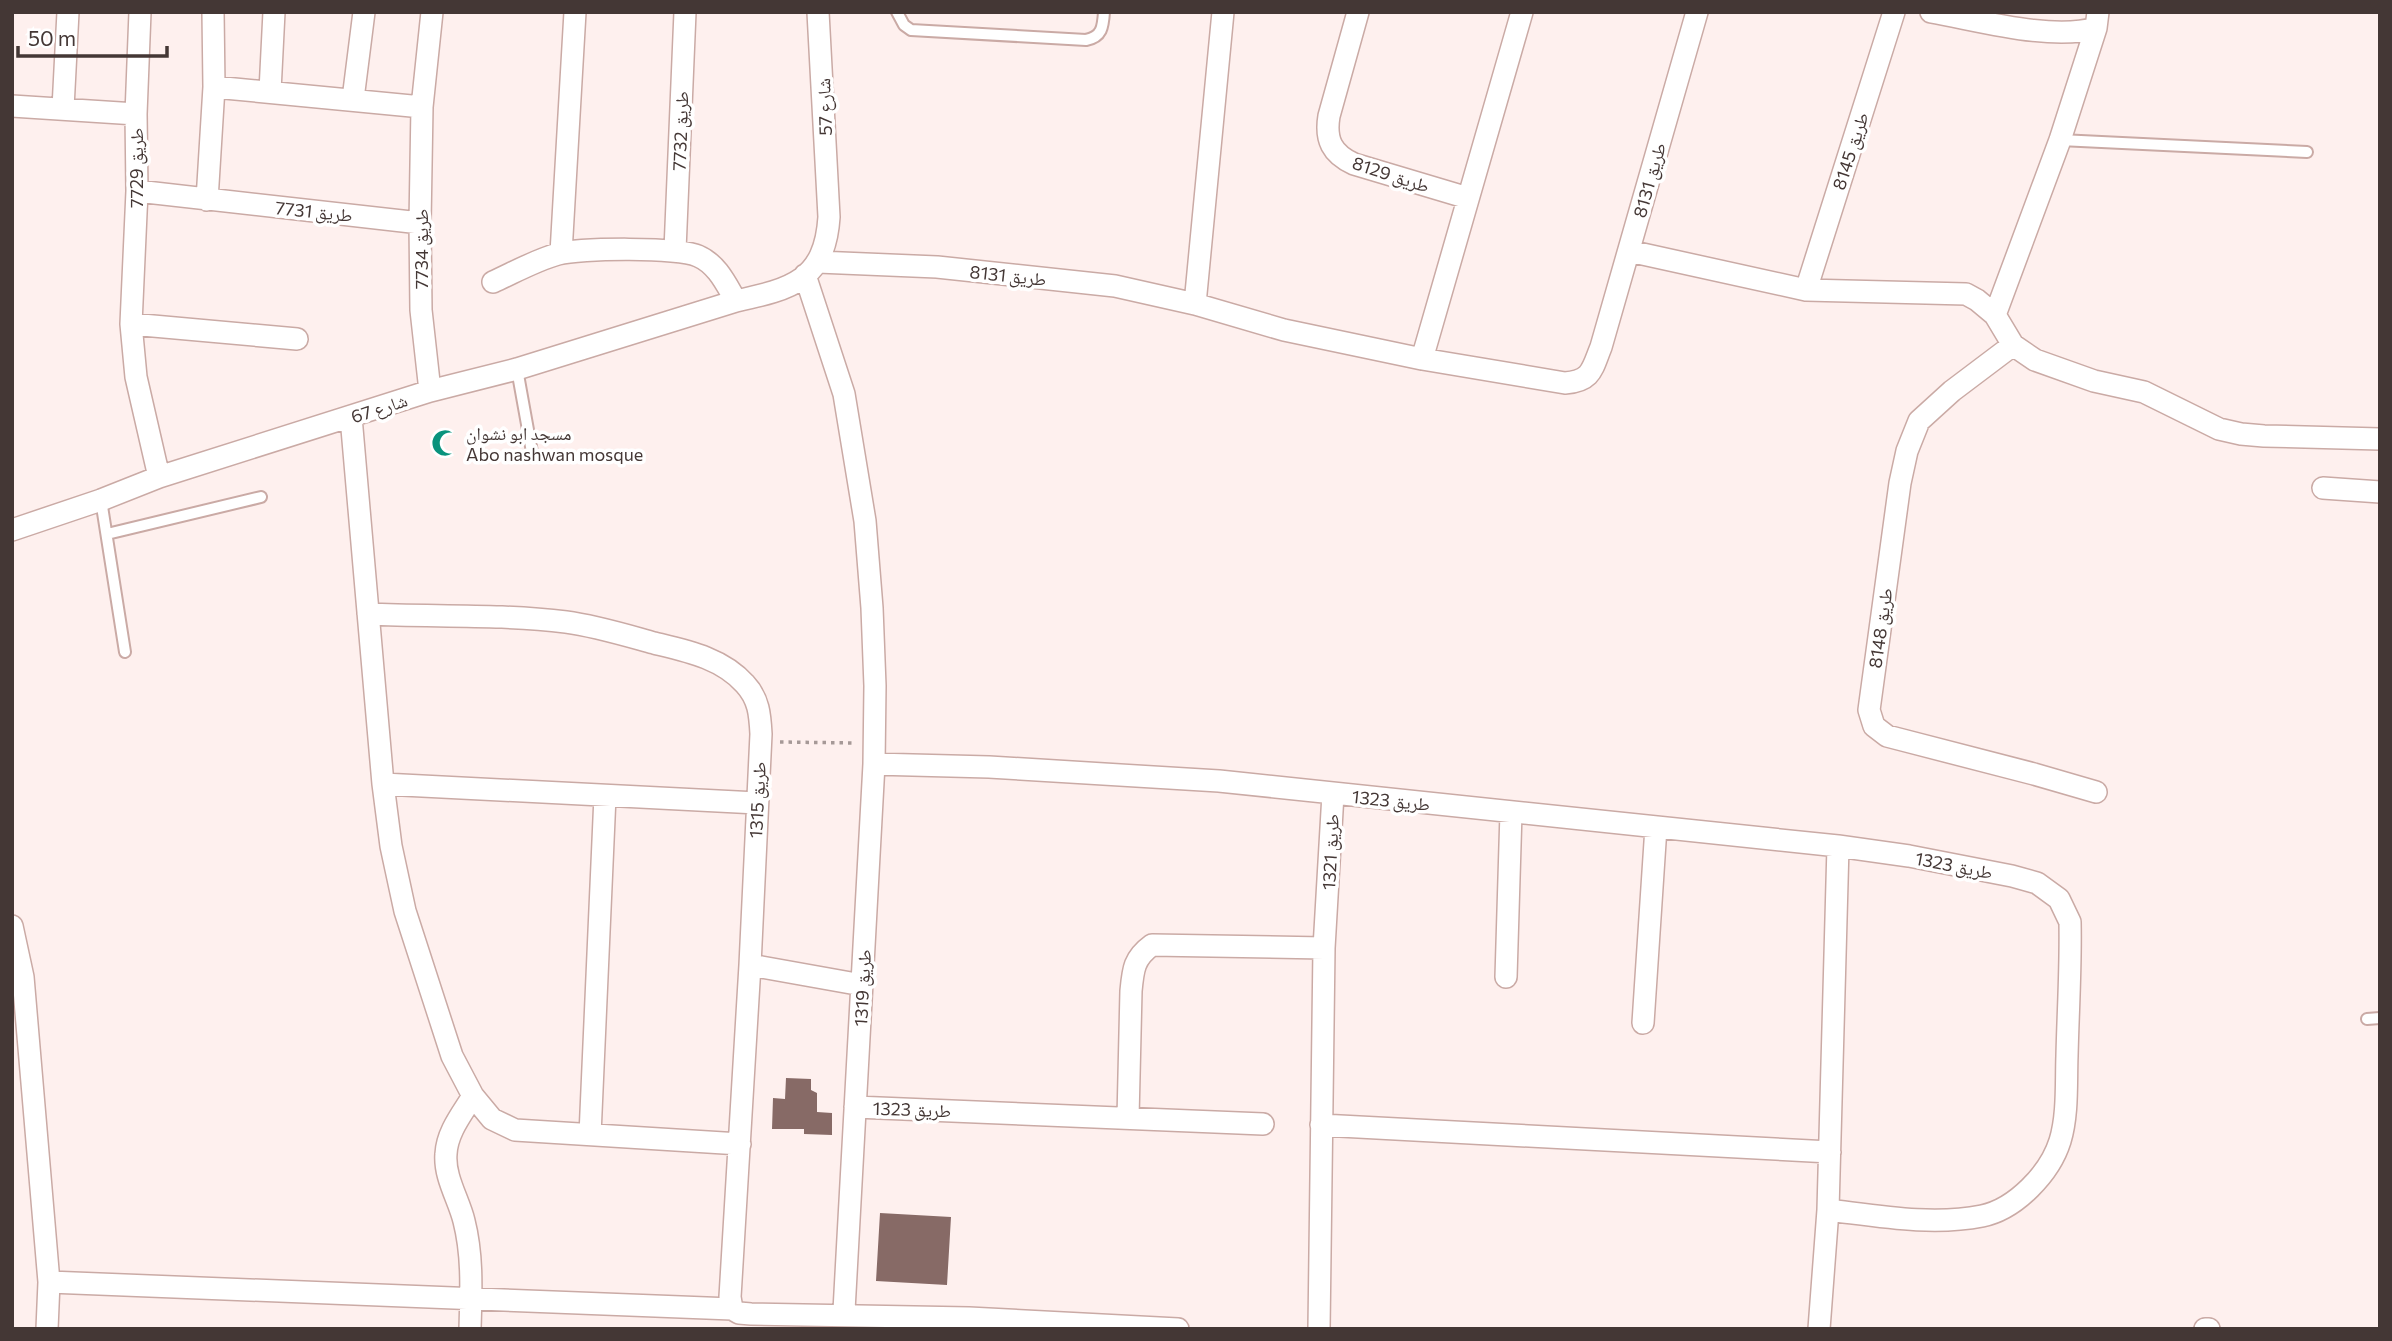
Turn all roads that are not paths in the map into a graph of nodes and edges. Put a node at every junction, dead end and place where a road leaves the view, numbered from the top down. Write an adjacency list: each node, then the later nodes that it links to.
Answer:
1 (68, 12): 24 (street)
2 (140, 12): 25 (street, طريق 7729)
3 (213, 12): 19 (street)
4 (274, 12): 20 (street)
5 (364, 12): 21 (street)
6 (432, 12): 23 (street, طريق 7734)
7 (575, 12): 35 (street)
8 (685, 12): 33 (street, طريق 7732)
9 (818, 12): 31 (street, شارع 57)
10 (897, 12): 11 (lane)
11 (1104, 12)
12 (1223, 12): 40 (street)
13 (1358, 12): 29 (street, طريق 8129)
14 (1522, 12): 29 (street)
15 (1697, 12): 34 (street, طريق 8131)
16 (1894, 12): 38 (street, طريق 8145)
17 (1931, 12): 18 (street)
18 (2097, 20): 26 (street)
19 (214, 87): 20 (street); 30 (street)
20 (270, 91): 21 (street)
21 (353, 99): 23 (street)
22 (12, 106): 24 (street)
23 (422, 107): 32 (street, طريق 7734)
24 (63, 108): 25 (street)
25 (136, 114): 28 (street, طريق 7729)
26 (2060, 140): 27 (lane); 41 (street)
27 (2307, 152)
28 (137, 191): 30 (street, طريق 7731); 42 (street, طريق 7729)
29 (1468, 198): 45 (street)
30 (207, 200): 32 (street, طريق 7731)
31 (827, 201): 36 (street); 39 (street, شارع 67)
32 (420, 222): 47 (street, طريق 7734)
33 (675, 250): 35 (street); 39 (street)
34 (1629, 250): 38 (street); 45 (street, طريق 8131)
35 (561, 253): 37 (street)
36 (812, 269): 39 (street, شارع 67); 40 (street, طريق 8131); 60 (street, طريق 1319)
37 (493, 282)
38 (1806, 290): 41 (street)
39 (742, 300): 46 (street, شارع 67)
40 (1195, 304): 45 (street, طريق 8131)
41 (1995, 315): 44 (street)
42 (131, 324): 43 (street); 51 (street, طريق 7729)
43 (297, 339)
44 (2013, 345): 49 (street); 62 (street, طريق 8148)
45 (1422, 359)
46 (517, 369): 47 (street, شارع 67); 50 (lane)
47 (430, 391): 48 (street, شارع 67)
48 (351, 417): 51 (street, شارع 67); 58 (street)
49 (2380, 439)
50 (532, 452)
51 (159, 477): 55 (street, شارع 67)
52 (2323, 488): 53 (street)
53 (2380, 492)
54 (261, 497): 57 (lane)
55 (102, 500): 56 (street, شارع 67); 57 (lane)
56 (12, 530)
57 (107, 534): 59 (lane)
58 (368, 614): 61 (street); 65 (street, طريق 1315)
59 (125, 652)
60 (875, 754): 63 (street, طريق 1321); 73 (street, طريق 1319)
61 (383, 784): 64 (street); 77 (street)
62 (2096, 792)
63 (1333, 794): 66 (street, طريق 1323); 70 (street, طريق 1321)
64 (604, 796): 65 (street); 82 (street)
65 (757, 803): 71 (street, طريق 1315)
66 (1511, 812): 67 (street, طريق 1323); 72 (street)
67 (1656, 827): 68 (street, طريق 1323); 76 (street)
68 (1838, 846): 84 (street); 85 (street, طريق 1323)
69 (12, 926): 86 (street)
70 (1324, 948): 79 (street); 81 (street, طريق 1321)
71 (750, 965): 73 (street); 83 (street, طريق 1315)
72 (1506, 977)
73 (862, 985): 78 (street, طريق 1319)
74 (2380, 1018): 75 (lane)
75 (2367, 1019)
76 (1643, 1023)
77 (473, 1096): 82 (street); 87 (street)
78 (855, 1107): 79 (street, طريق 1323); 89 (street, طريق 1319)
79 (1128, 1118): 80 (street, طريق 1323)
80 (1263, 1124)
81 (1321, 1125): 84 (street); 94 (street, طريق 1321)
82 (590, 1135): 83 (street)
83 (740, 1144): 88 (street, طريق 1315)
84 (1830, 1152): 85 (street)
85 (1828, 1210): 95 (street)
86 (49, 1282): 87 (street); 91 (street)
87 (471, 1300): 88 (street); 92 (street)
88 (732, 1308): 89 (street)
89 (843, 1323): 90 (street)
90 (968, 1323): 93 (street)
91 (47, 1329)
92 (470, 1329)
93 (1178, 1329)
94 (1319, 1329)
95 (1819, 1329)

